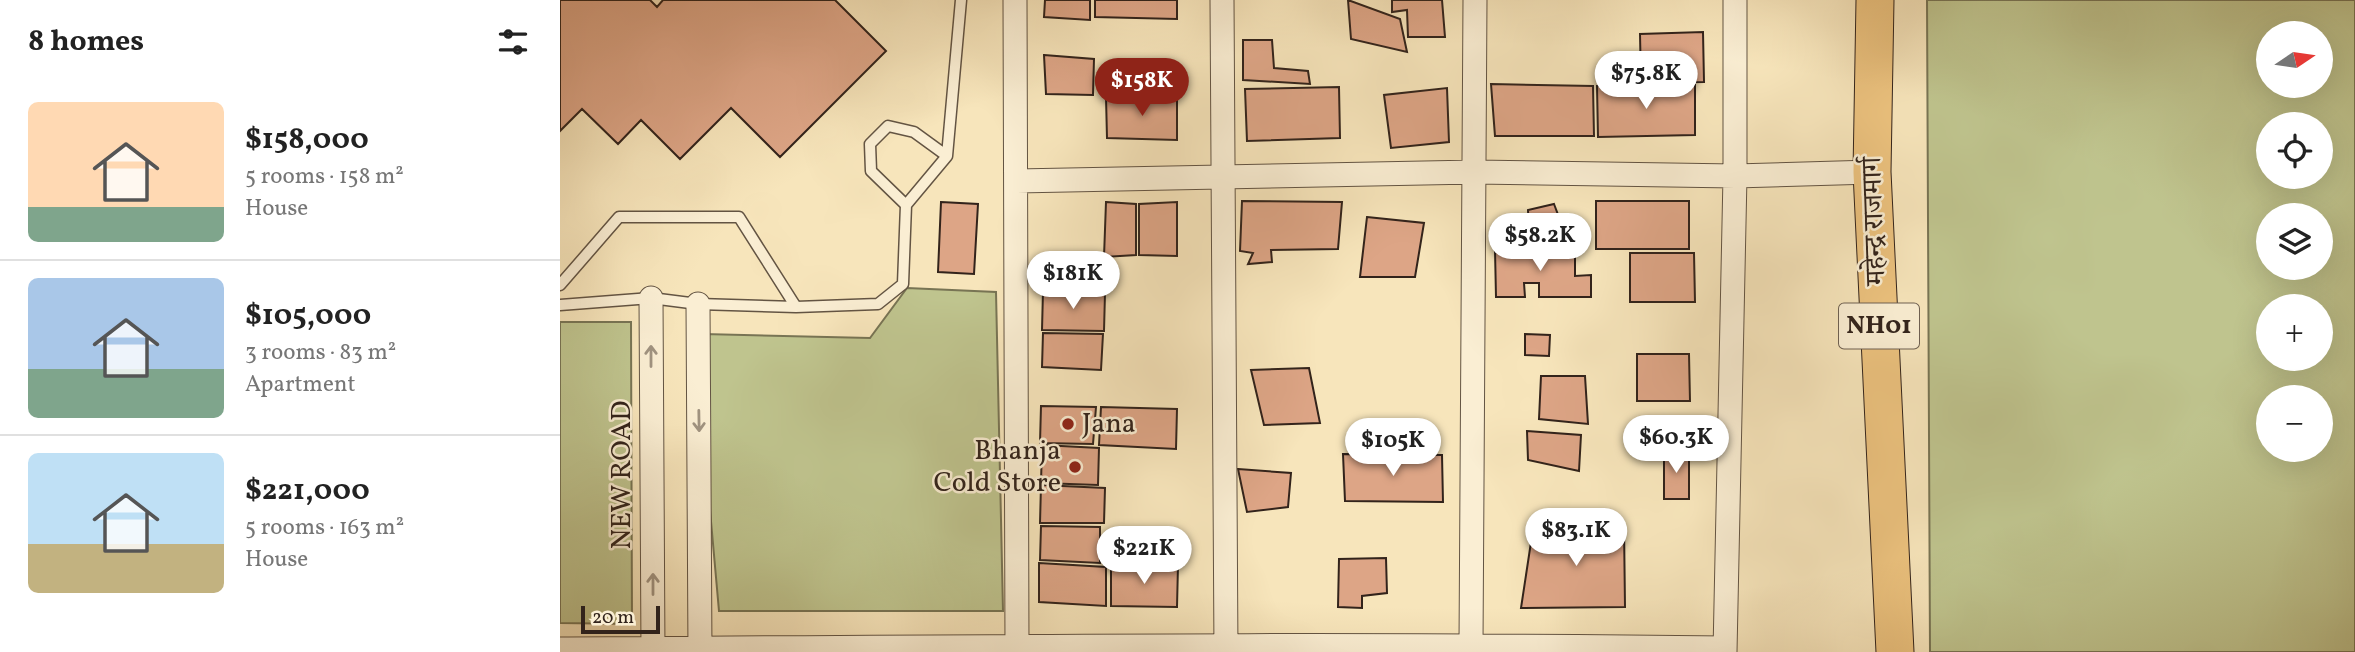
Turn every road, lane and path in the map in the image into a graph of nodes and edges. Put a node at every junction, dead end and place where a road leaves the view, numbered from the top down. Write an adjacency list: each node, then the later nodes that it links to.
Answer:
1 (961, 0): 7 (lane)
2 (1015, 0): 12 (street)
3 (1222, 0): 11 (street)
4 (1475, 0): 8 (street)
5 (1735, 0): 10 (street)
6 (1875, 0): 9 (highway, महेन्द्र राजमार्ग / NH01)
7 (947, 156): 13 (lane); 13 (lane)
8 (1475, 172): 10 (street); 11 (street); 21 (street)
9 (1872, 172): 10 (street); 27 (highway, महेन्द्र राजमार्ग / NH01)
10 (1735, 176): 26 (street)
11 (1222, 179): 12 (street); 20 (street)
12 (1017, 181): 19 (street)
13 (906, 205): 18 (lane)
14 (560, 285): 18 (lane)
15 (651, 298): 16 (lane); 17 (lane); 23 (street, NEW ROAD, one-way to 15)
16 (560, 304)
17 (698, 304): 18 (lane); 24 (street, one-way to 24)
18 (796, 307)
19 (1017, 647): 20 (street); 25 (street)
20 (1226, 648): 21 (street)
21 (1471, 648): 26 (street)
22 (560, 649): 23 (street)
23 (653, 650): 24 (street)
24 (700, 650): 25 (street)
25 (962, 650)
26 (1725, 650)
27 (1895, 652)

